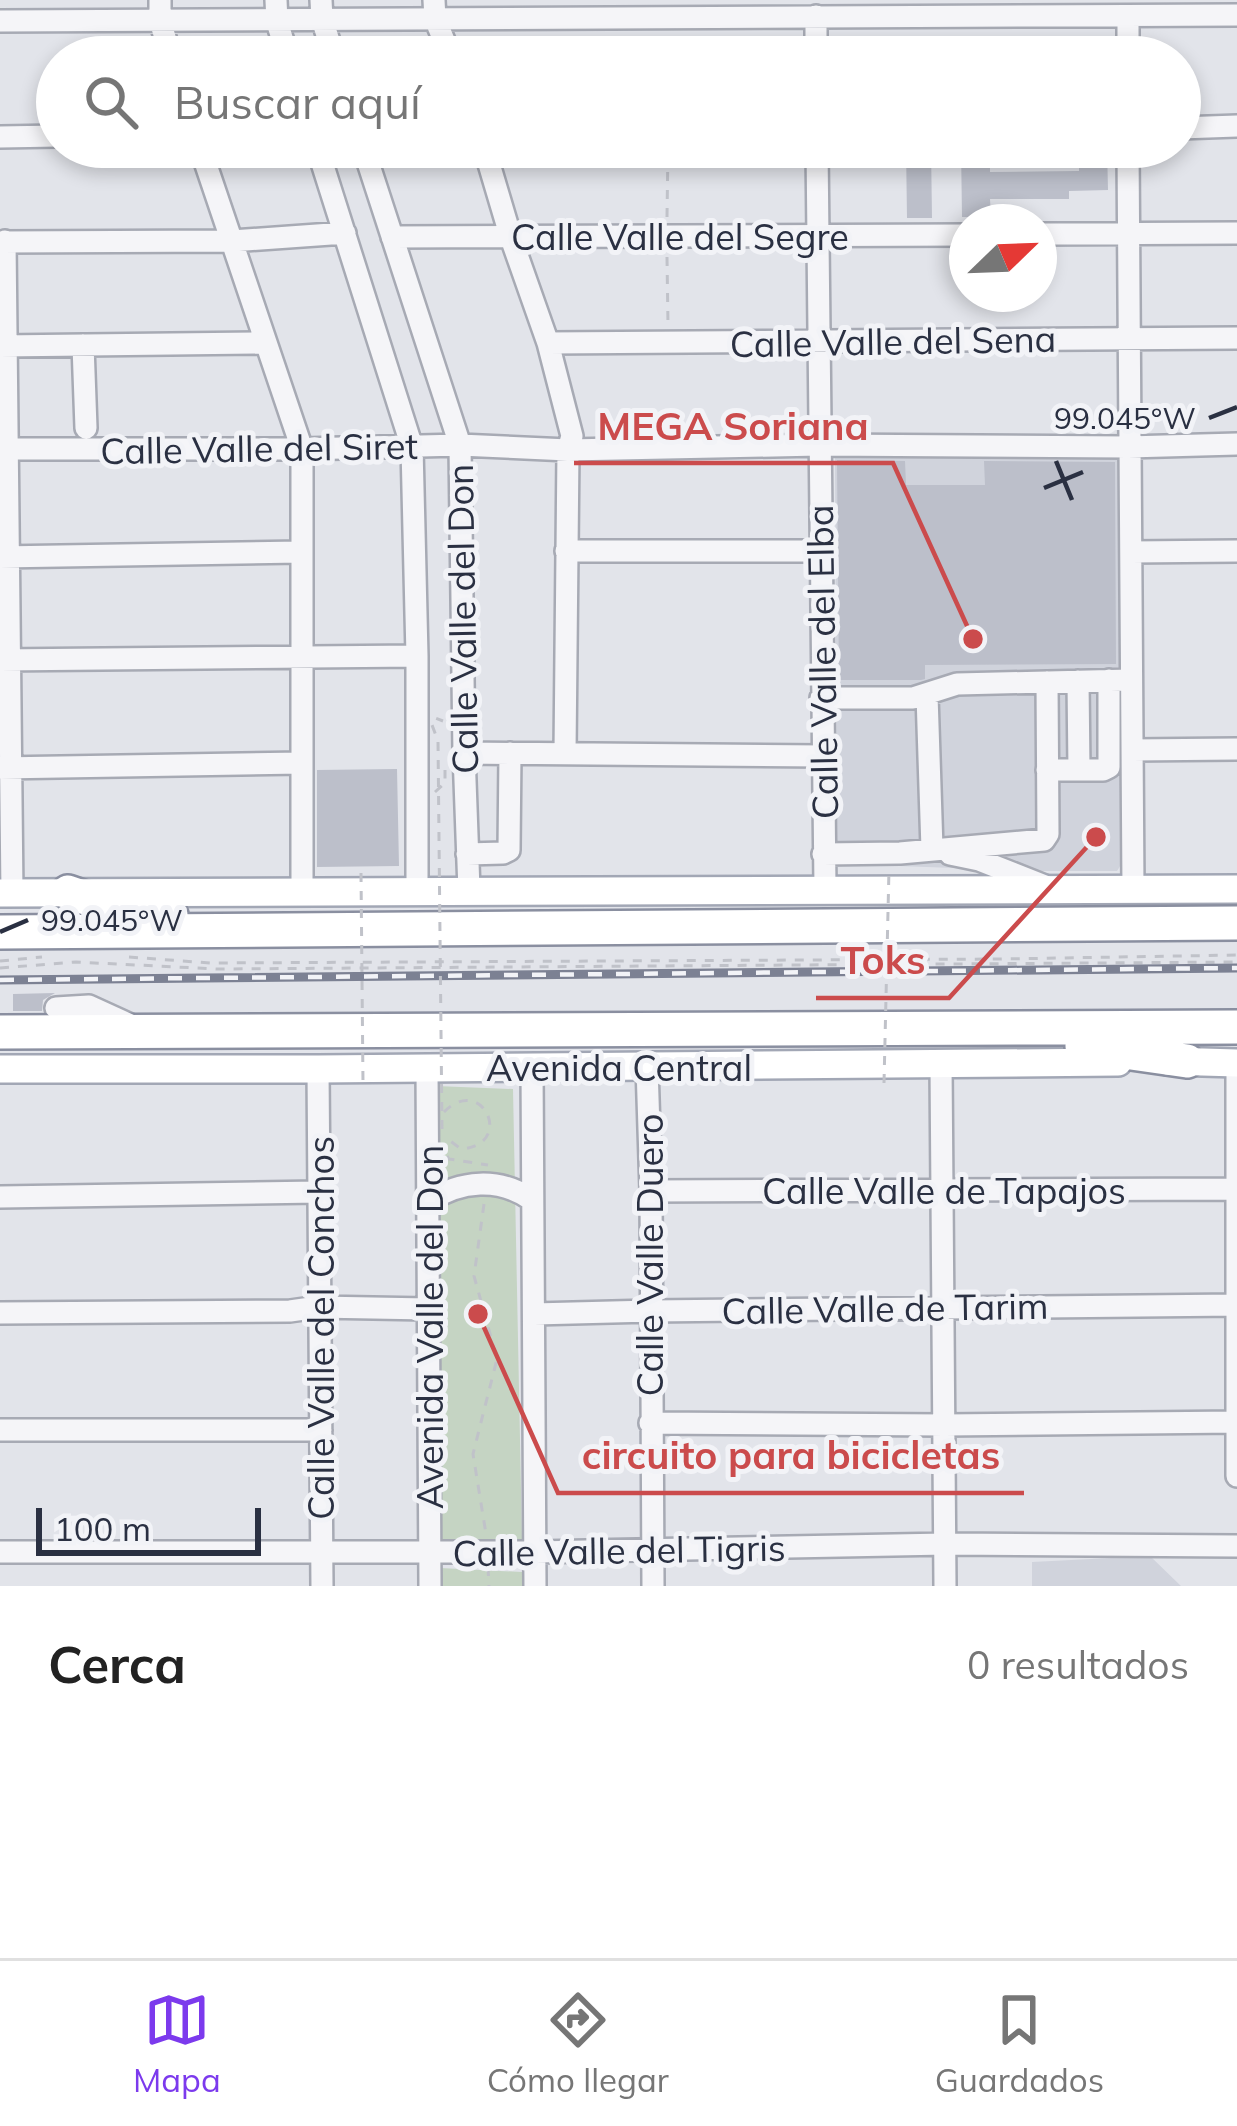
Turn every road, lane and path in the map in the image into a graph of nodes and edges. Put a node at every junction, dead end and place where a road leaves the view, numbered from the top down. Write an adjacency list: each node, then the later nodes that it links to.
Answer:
1 (742, 8): 8 (street); 10 (street)
2 (1053, 8): 8 (street); 9 (street)
3 (321, 9): 4 (street); 6 (street)
4 (434, 9): 10 (street)
5 (160, 10): 6 (street); 11 (street)
6 (277, 11)
7 (1237, 15): 9 (street)
8 (816, 16): 13 (street)
9 (1128, 16): 14 (street)
10 (668, 18): 12 (path)
11 (0, 22)
12 (668, 36)
13 (816, 36)
14 (1128, 36)
15 (1237, 126): 16 (street)
16 (1201, 127)
17 (0, 136): 18 (street)
18 (36, 136)
19 (207, 168): 33 (street)
20 (324, 168): 25 (street, Calle Valle del Don)
21 (370, 168): 31 (street, Calle Valle del Don)
22 (490, 168): 32 (street)
23 (817, 168): 30 (street, Calle Valle del Elba)
24 (1128, 168): 26 (street)
25 (345, 233): 33 (street); 46 (street, Calle Valle del Don)
26 (1129, 233): 27 (street); 28 (street); 35 (street)
27 (1237, 233)
28 (1057, 234)
29 (949, 235): 30 (street, Calle Valle del Segre)
30 (817, 236): 32 (street, Calle Valle del Segre); 37 (street, Calle Valle del Elba)
31 (392, 237): 32 (street, Calle Valle del Segre); 44 (street, Calle Valle del Don)
32 (511, 238): 39 (street)
33 (232, 241): 34 (street); 38 (street)
34 (3, 242): 40 (street)
35 (1129, 338): 36 (street, Calle Valle del Sena); 37 (street, Calle Valle del Sena); 47 (street)
36 (1237, 338)
37 (818, 340): 39 (street, Calle Valle del Sena); 45 (street, Calle Valle del Elba)
38 (266, 343): 41 (street); 49 (street)
39 (548, 343): 50 (street)
40 (3, 345): 41 (street); 48 (street)
41 (83, 345): 42 (street)
42 (86, 428)
43 (1237, 444): 47 (street, Calle Valle del Siret)
44 (460, 445): 46 (street, Calle Valle del Siret); 50 (street, Calle Valle del Siret); 71 (street, Calle Valle del Don)
45 (819, 446): 47 (street, Calle Valle del Siret); 50 (street, Calle Valle del Siret); 52 (street, Calle Valle del Elba)
46 (412, 447): 49 (street, Calle Valle del Siret); 57 (street, Calle Valle del Don)
47 (1128, 447): 55 (street)
48 (4, 449): 49 (street, Calle Valle del Siret); 56 (street)
49 (302, 449): 54 (street)
50 (568, 450): 51 (street)
51 (566, 551): 52 (street); 69 (street)
52 (820, 551): 64 (street, Calle Valle del Elba)
53 (1237, 551): 55 (street)
54 (300, 552): 56 (street); 58 (street)
55 (1131, 552): 60 (street)
56 (4, 557): 59 (street)
57 (417, 656): 58 (street); 77 (street, Calle Valle del Don)
58 (302, 658): 59 (street); 72 (street)
59 (4, 660): 73 (street)
60 (1120, 680): 61 (street); 67 (street); 75 (street)
61 (1078, 681): 62 (street); 75 (street)
62 (1048, 682): 63 (street); 74 (street)
63 (927, 694): 64 (street); 76 (street)
64 (821, 698): 70 (street, Calle Valle del Elba)
65 (443, 721): 116 (path, bridge)
66 (1237, 749): 67 (street)
67 (1132, 750): 84 (street)
68 (510, 753): 69 (street); 71 (street); 78 (street)
69 (565, 753): 70 (street)
70 (823, 756): 79 (street, Calle Valle del Elba)
71 (455, 757): 77 (path); 78 (street, Calle Valle del Don)
72 (301, 763): 73 (street); 89 (street)
73 (4, 768): 90 (street)
74 (1047, 770): 75 (street); 76 (street)
75 (1079, 770)
76 (932, 849): 79 (street); 83 (street)
77 (416, 852): 87 (street, Calle Valle del Don)
78 (467, 854): 86 (street, Calle Valle del Don)
79 (824, 854): 82 (street, Calle Valle del Elba)
80 (889, 869): 115 (path, bridge)
81 (361, 873): 114 (path, bridge)
82 (825, 888): 83 (main road); 86 (main road)
83 (1049, 888): 84 (main road)
84 (1132, 889): 85 (main road)
85 (1237, 889)
86 (469, 890): 87 (main road)
87 (417, 891): 89 (main road)
88 (68, 892): 89 (main road); 90 (main road); 94 (highway)
89 (302, 892)
90 (6, 893)
91 (1237, 901): 92 (highway)
92 (1098, 923): 93 (highway); 94 (highway)
93 (1237, 923)
94 (236, 931): 95 (highway)
95 (0, 932)
96 (101, 955): 100 (path)
97 (1237, 955): 98 (path)
98 (118, 956)
99 (1237, 962): 100 (path)
100 (0, 964)
101 (56, 1008): 104 (street)
102 (1237, 1027): 103 (highway, Avenida Central)
103 (920, 1030): 104 (highway, Avenida Central); 106 (highway)
104 (145, 1031): 105 (highway, Avenida Central)
105 (0, 1032)
106 (1186, 1061): 107 (main road, Avenida Central); 108 (main road, Avenida Central)
107 (1237, 1063): 117 (street)
108 (941, 1064): 110 (main road, Avenida Central); 118 (street)
109 (532, 1067): 110 (main road, Avenida Central); 112 (main road, Avenida Central); 122 (street)
110 (647, 1067): 120 (street, Calle Valle Duero)
111 (0, 1069): 113 (main road, Avenida Central)
112 (428, 1069): 113 (main road, Avenida Central); 123 (street, Avenida Valle del Don)
113 (318, 1070): 119 (street, Calle Valle del Conchos)
114 (363, 1083)
115 (884, 1083)
116 (489, 1184): 122 (street); 123 (street); 141 (path)
117 (1237, 1189): 118 (street, Calle Valle de Tapajos); 124 (street)
118 (944, 1190): 120 (street, Calle Valle de Tapajos); 126 (street)
119 (318, 1192): 121 (street); 125 (street, Calle Valle del Conchos)
120 (650, 1192): 128 (street, Calle Valle Duero)
121 (0, 1197)
122 (532, 1200): 130 (street)
123 (428, 1202): 127 (street, Avenida Valle del Don)
124 (1236, 1305): 126 (street, Calle Valle de Tarim); 131 (street)
125 (318, 1307): 127 (street); 129 (street); 135 (street, Calle Valle del Conchos)
126 (943, 1307): 128 (street, Calle Valle de Tarim); 133 (street)
127 (428, 1309): 144 (street, Avenida Valle del Don)
128 (651, 1310): 130 (street, Calle Valle de Tarim); 132 (street, Calle Valle Duero)
129 (0, 1313)
130 (534, 1314): 142 (street)
131 (1236, 1422): 133 (street); 136 (street)
132 (650, 1423): 133 (street); 139 (street, Calle Valle Duero)
133 (944, 1425): 137 (street)
134 (0, 1430): 135 (street)
135 (321, 1430): 143 (street, Calle Valle del Conchos)
136 (1237, 1476)
137 (946, 1544): 138 (street, Calle Valle del Tigris); 139 (street, Calle Valle del Tigris); 150 (street)
138 (1237, 1546)
139 (652, 1551): 142 (street, Calle Valle del Tigris); 149 (street, Calle Valle Duero)
140 (0, 1552): 143 (street, Calle Valle del Tigris)
141 (487, 1552): 142 (street, Calle Valle del Tigris); 144 (street, Calle Valle del Tigris); 147 (path)
142 (535, 1552): 148 (street)
143 (322, 1553): 144 (street, Calle Valle del Tigris); 145 (street, Calle Valle del Conchos)
144 (429, 1553): 146 (street, Avenida Valle del Don)
145 (322, 1586)
146 (430, 1586)
147 (490, 1586)
148 (535, 1586)
149 (653, 1586)
150 (945, 1586)

